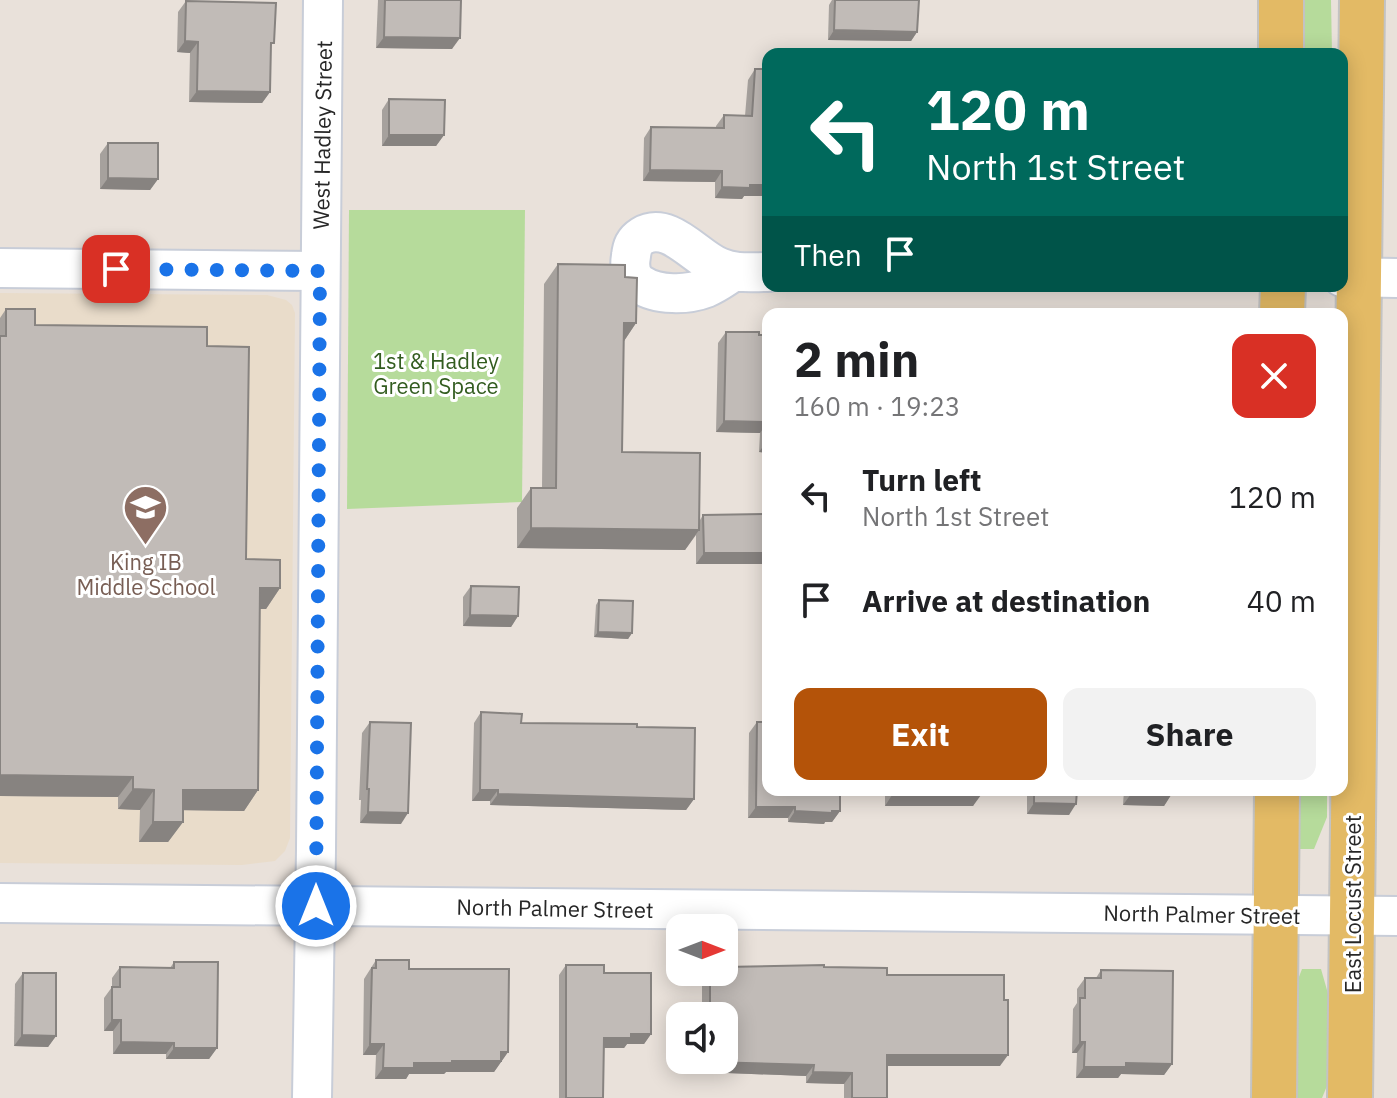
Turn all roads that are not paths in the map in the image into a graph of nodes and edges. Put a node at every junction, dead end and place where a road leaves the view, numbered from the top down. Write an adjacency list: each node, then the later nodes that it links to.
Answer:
1 (323, 0): 8 (street, West Hadley Street)
2 (1281, 0): 6 (main road)
3 (1345, 0): 5 (main road)
4 (1362, 0): 5 (main road, East Locust Street)
5 (1361, 44): 9 (main road, East Locust Street)
6 (1281, 48)
7 (0, 268): 8 (street)
8 (320, 271): 12 (street, West Hadley Street)
9 (1366, 277): 14 (main road, East Locust Street)
10 (1277, 796): 13 (main road)
11 (0, 903): 12 (street, North Palmer Street)
12 (316, 906): 13 (street, North Palmer Street); 16 (street, West Hadley Street)
13 (1276, 915): 14 (street, North Palmer Street); 17 (main road)
14 (1352, 916): 15 (street, North Palmer Street); 18 (main road, East Locust Street)
15 (1397, 916)
16 (312, 1098)
17 (1274, 1098)
18 (1350, 1098)

